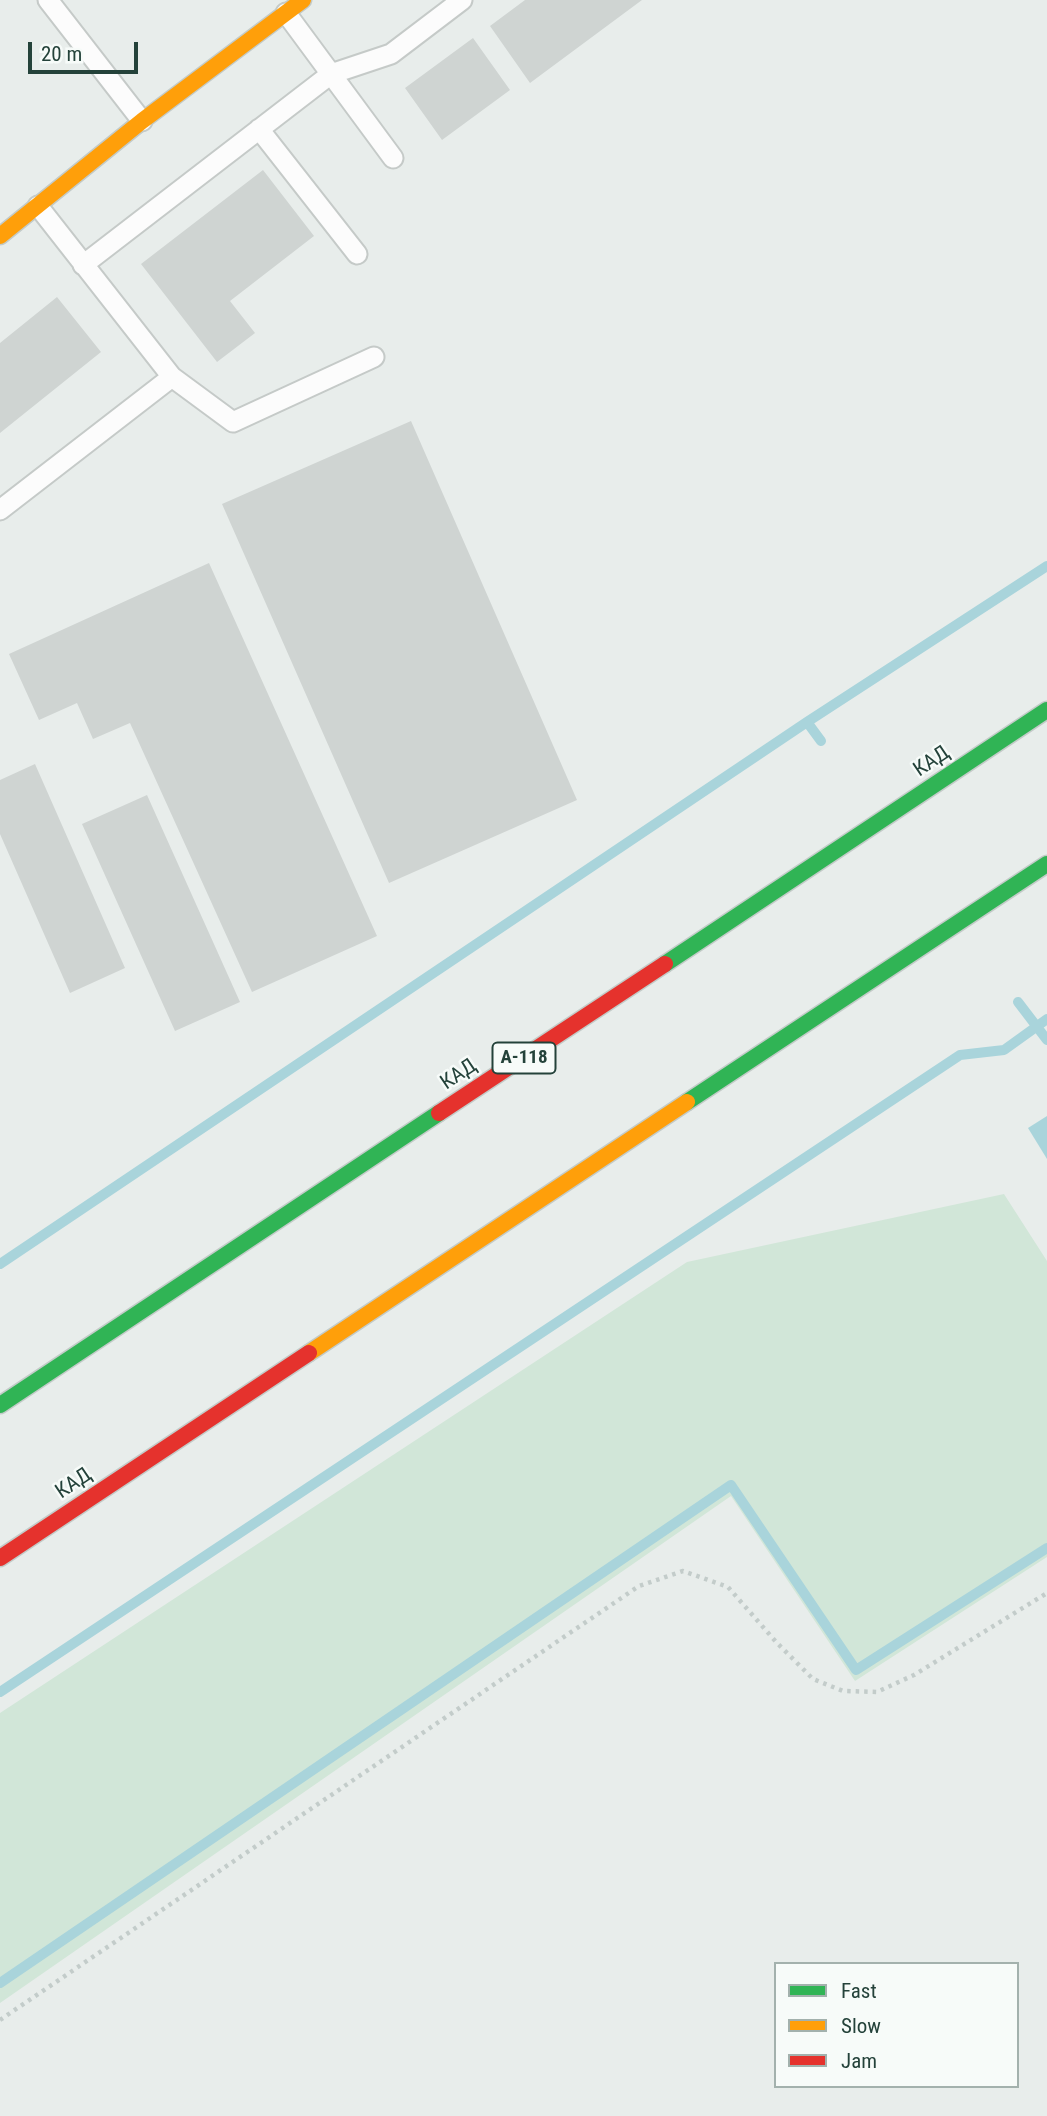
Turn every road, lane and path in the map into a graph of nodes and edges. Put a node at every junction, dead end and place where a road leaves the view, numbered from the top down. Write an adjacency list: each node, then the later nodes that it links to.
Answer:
1 (48, 0): 6 (lane)
2 (303, 0): 4 (main road)
3 (462, 0): 5 (lane)
4 (286, 13): 5 (lane); 6 (main road)
5 (331, 74): 7 (lane); 8 (lane)
6 (142, 121): 9 (main road)
7 (259, 129): 11 (lane); 12 (lane)
8 (393, 158)
9 (38, 206): 10 (main road); 12 (lane)
10 (0, 236)
11 (357, 254)
12 (83, 265): 14 (lane)
13 (374, 357): 14 (lane)
14 (172, 377): 15 (lane)
15 (0, 510)
16 (1047, 710): 18 (main road, КАД / А-118)
17 (1047, 864): 19 (main road, КАД)
18 (0, 1405)
19 (0, 1558)
20 (1047, 1593): 21 (path)
21 (0, 2020)

